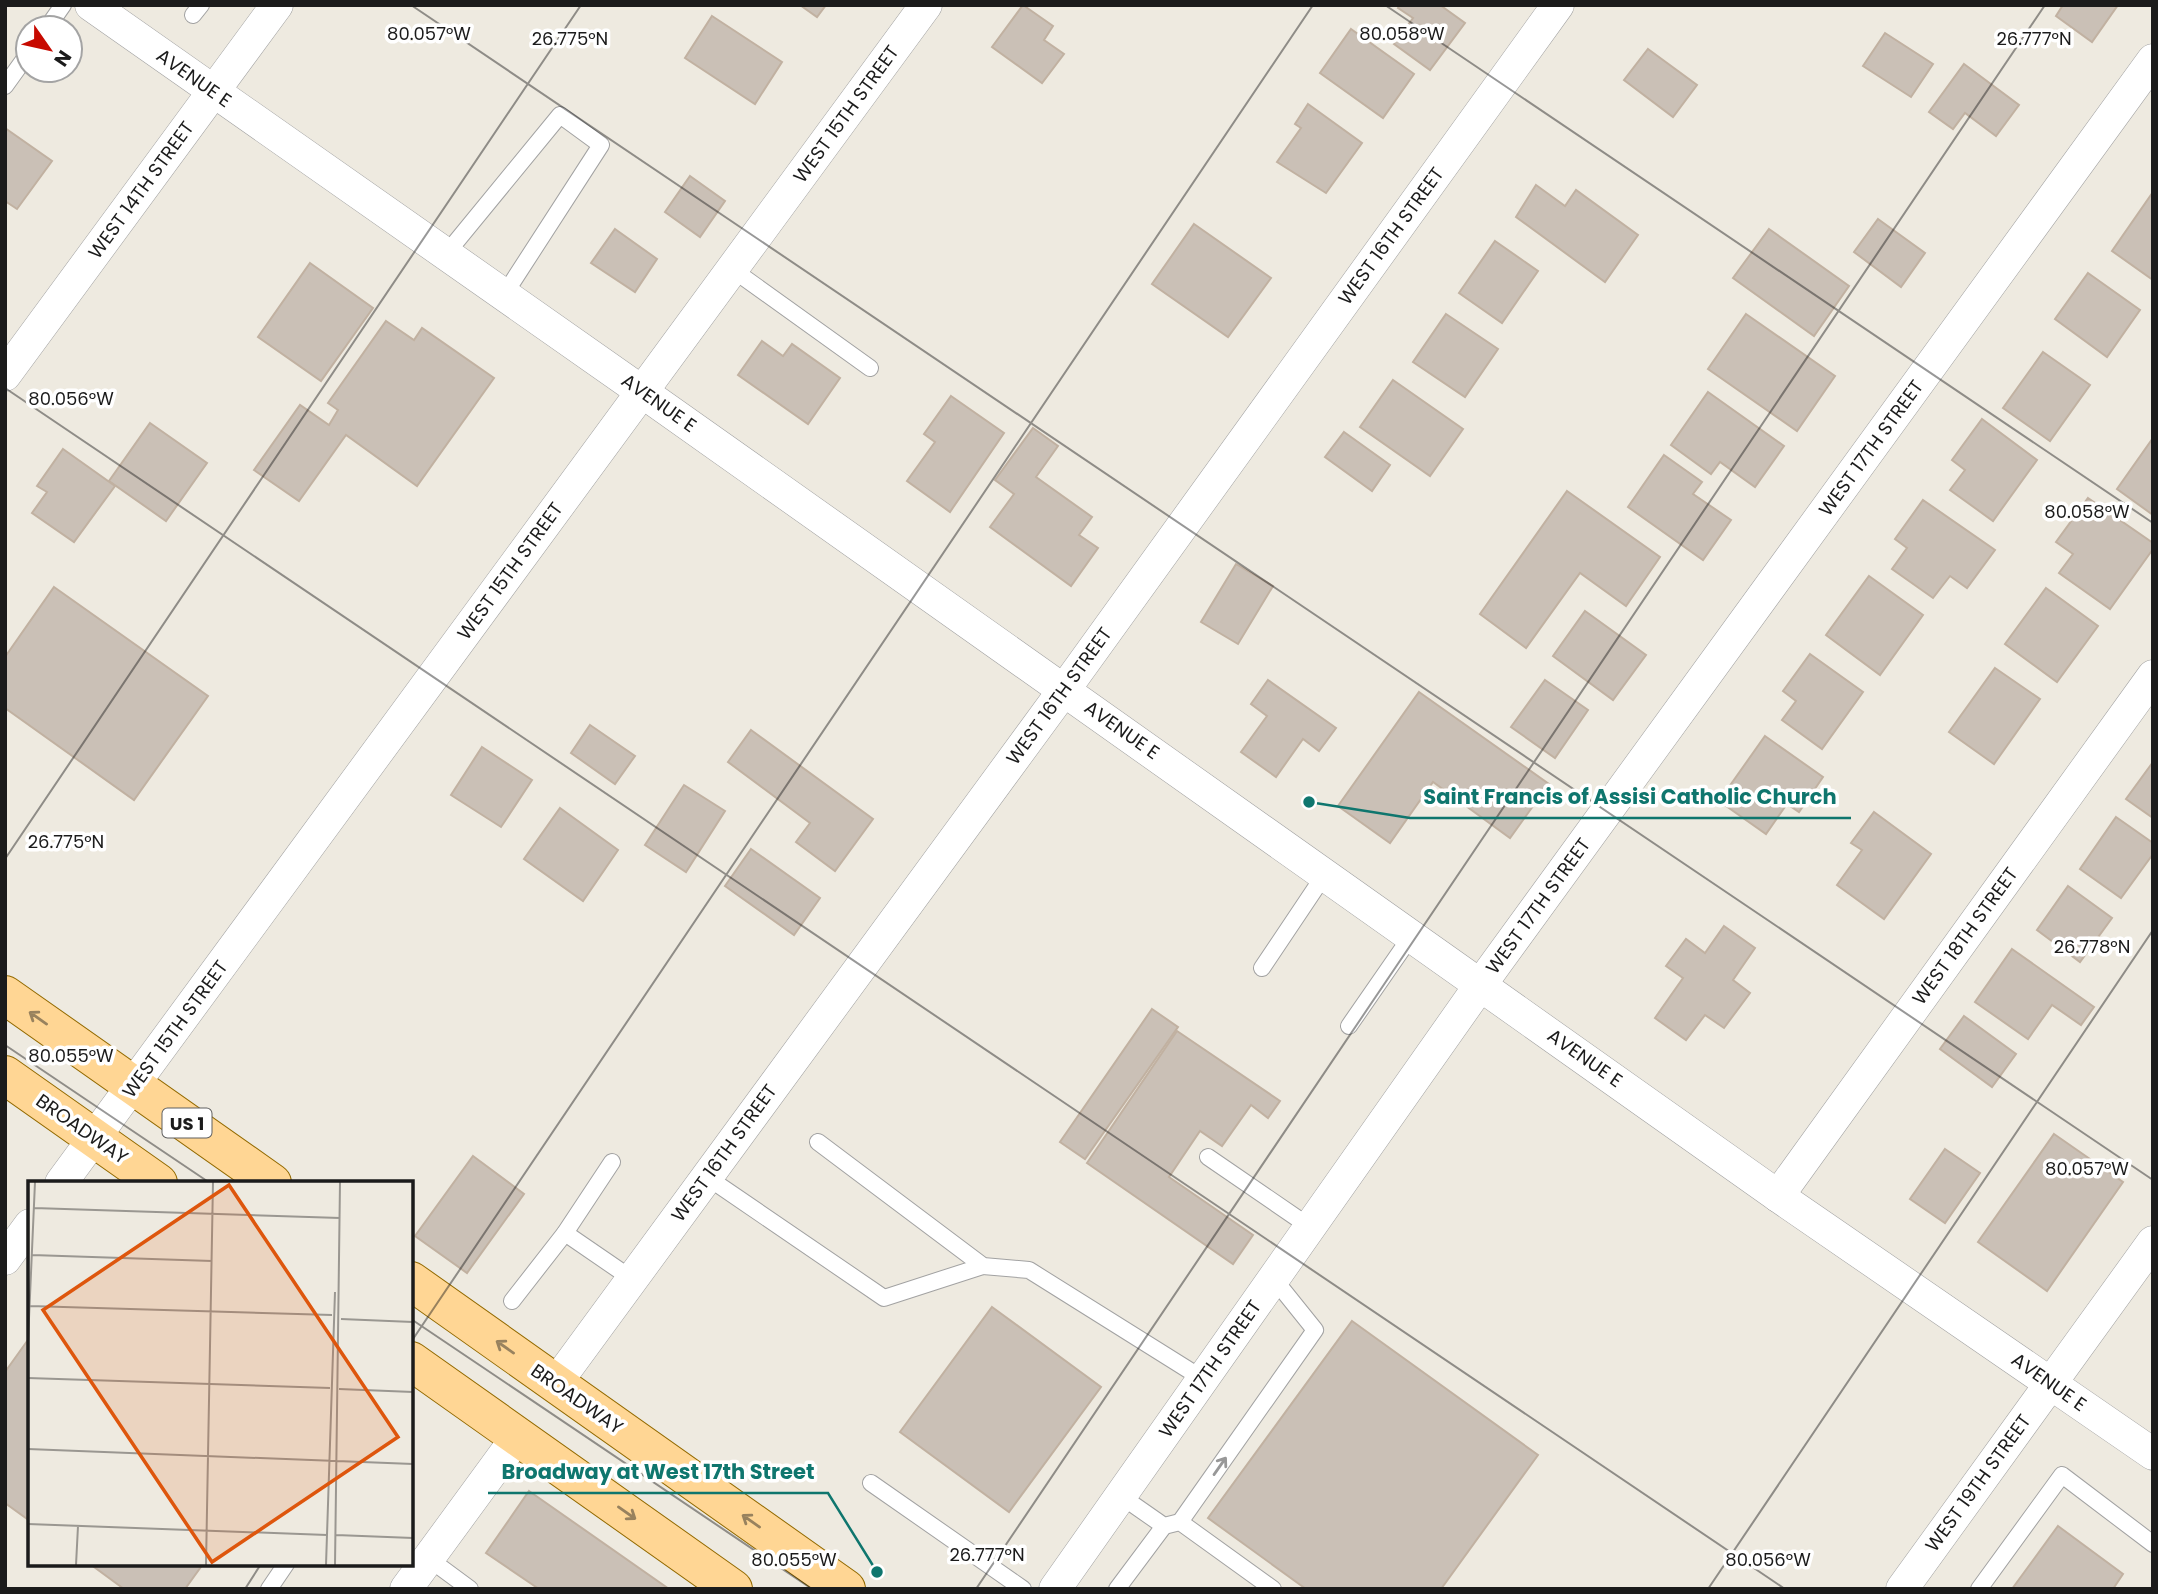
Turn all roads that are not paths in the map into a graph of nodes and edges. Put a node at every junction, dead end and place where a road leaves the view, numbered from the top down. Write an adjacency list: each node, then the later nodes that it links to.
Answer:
1 (91, 5): 6 (street, AVENUE E)
2 (276, 5): 6 (street, WEST 14TH STREET)
3 (926, 5): 8 (street, WEST 15TH STREET)
4 (1558, 5): 14 (street, WEST 16TH STREET)
5 (2153, 60): 18 (street, WEST 17TH STREET)
6 (214, 92): 7 (street, AVENUE E); 11 (street, WEST 14TH STREET)
7 (446, 254): 9 (street, AVENUE E); 9 (lane)
8 (732, 269): 10 (lane); 12 (street, WEST 15TH STREET)
9 (504, 295): 12 (street, AVENUE E)
10 (870, 368)
11 (5, 375)
12 (641, 391): 14 (street, AVENUE E); 22 (street, WEST 15TH STREET)
13 (2153, 676): 31 (street, WEST 18TH STREET)
14 (1064, 690): 15 (street, AVENUE E); 27 (street, WEST 16TH STREET)
15 (1325, 874): 16 (street, AVENUE E); 17 (lane)
16 (1412, 935): 18 (street, AVENUE E); 20 (lane)
17 (1262, 968)
18 (1481, 984): 31 (street, AVENUE E); 32 (street, WEST 17TH STREET)
19 (5, 995): 22 (main road, US 1, one-way to 19)
20 (1349, 1026)
21 (5, 1075): 23 (main road, BROADWAY)
22 (133, 1086): 23 (street, WEST 15TH STREET); 30 (main road, US 1)
23 (94, 1138): 28 (street, WEST 15TH STREET); 29 (main road, BROADWAY)
24 (818, 1142): 37 (lane)
25 (1208, 1157): 32 (lane)
26 (612, 1162): 34 (lane)
27 (707, 1177): 37 (lane); 38 (street, WEST 16TH STREET)
28 (62, 1181)
29 (155, 1181)
30 (269, 1181)
31 (1778, 1196): 44 (street, AVENUE E)
32 (1310, 1227): 39 (street, WEST 17TH STREET)
33 (28, 1228): 36 (street)
34 (565, 1233): 38 (lane); 41 (lane)
35 (2153, 1242): 44 (street, WEST 19TH STREET)
36 (5, 1259)
37 (983, 1266): 43 (lane)
38 (632, 1279): 45 (street, WEST 16TH STREET)
39 (1274, 1279): 43 (street, WEST 17TH STREET); 50 (lane, one-way to 39)
40 (413, 1282): 45 (main road, BROADWAY, one-way to 40)
41 (512, 1301)
42 (413, 1362): 46 (main road)
43 (1203, 1379): 49 (street, WEST 17TH STREET)
44 (2050, 1382): 47 (street, AVENUE E); 63 (street, WEST 19TH STREET)
45 (556, 1383): 58 (main road, BROADWAY, one-way to 45)
46 (518, 1436): 52 (street); 57 (main road, one-way to 57)
47 (2153, 1454)
48 (871, 1483): 59 (lane)
49 (1121, 1496): 50 (lane); 60 (street, WEST 17TH STREET)
50 (1172, 1524): 61 (lane); 62 (lane)
51 (2153, 1544): 64 (lane)
52 (428, 1558): 55 (street); 56 (lane)
53 (285, 1566): 54 (lane)
54 (269, 1589)
55 (406, 1589)
56 (470, 1589)
57 (733, 1589)
58 (846, 1589)
59 (1023, 1589)
60 (1055, 1589)
61 (1117, 1589)
62 (1273, 1589)
63 (1902, 1589)
64 (1979, 1589)

